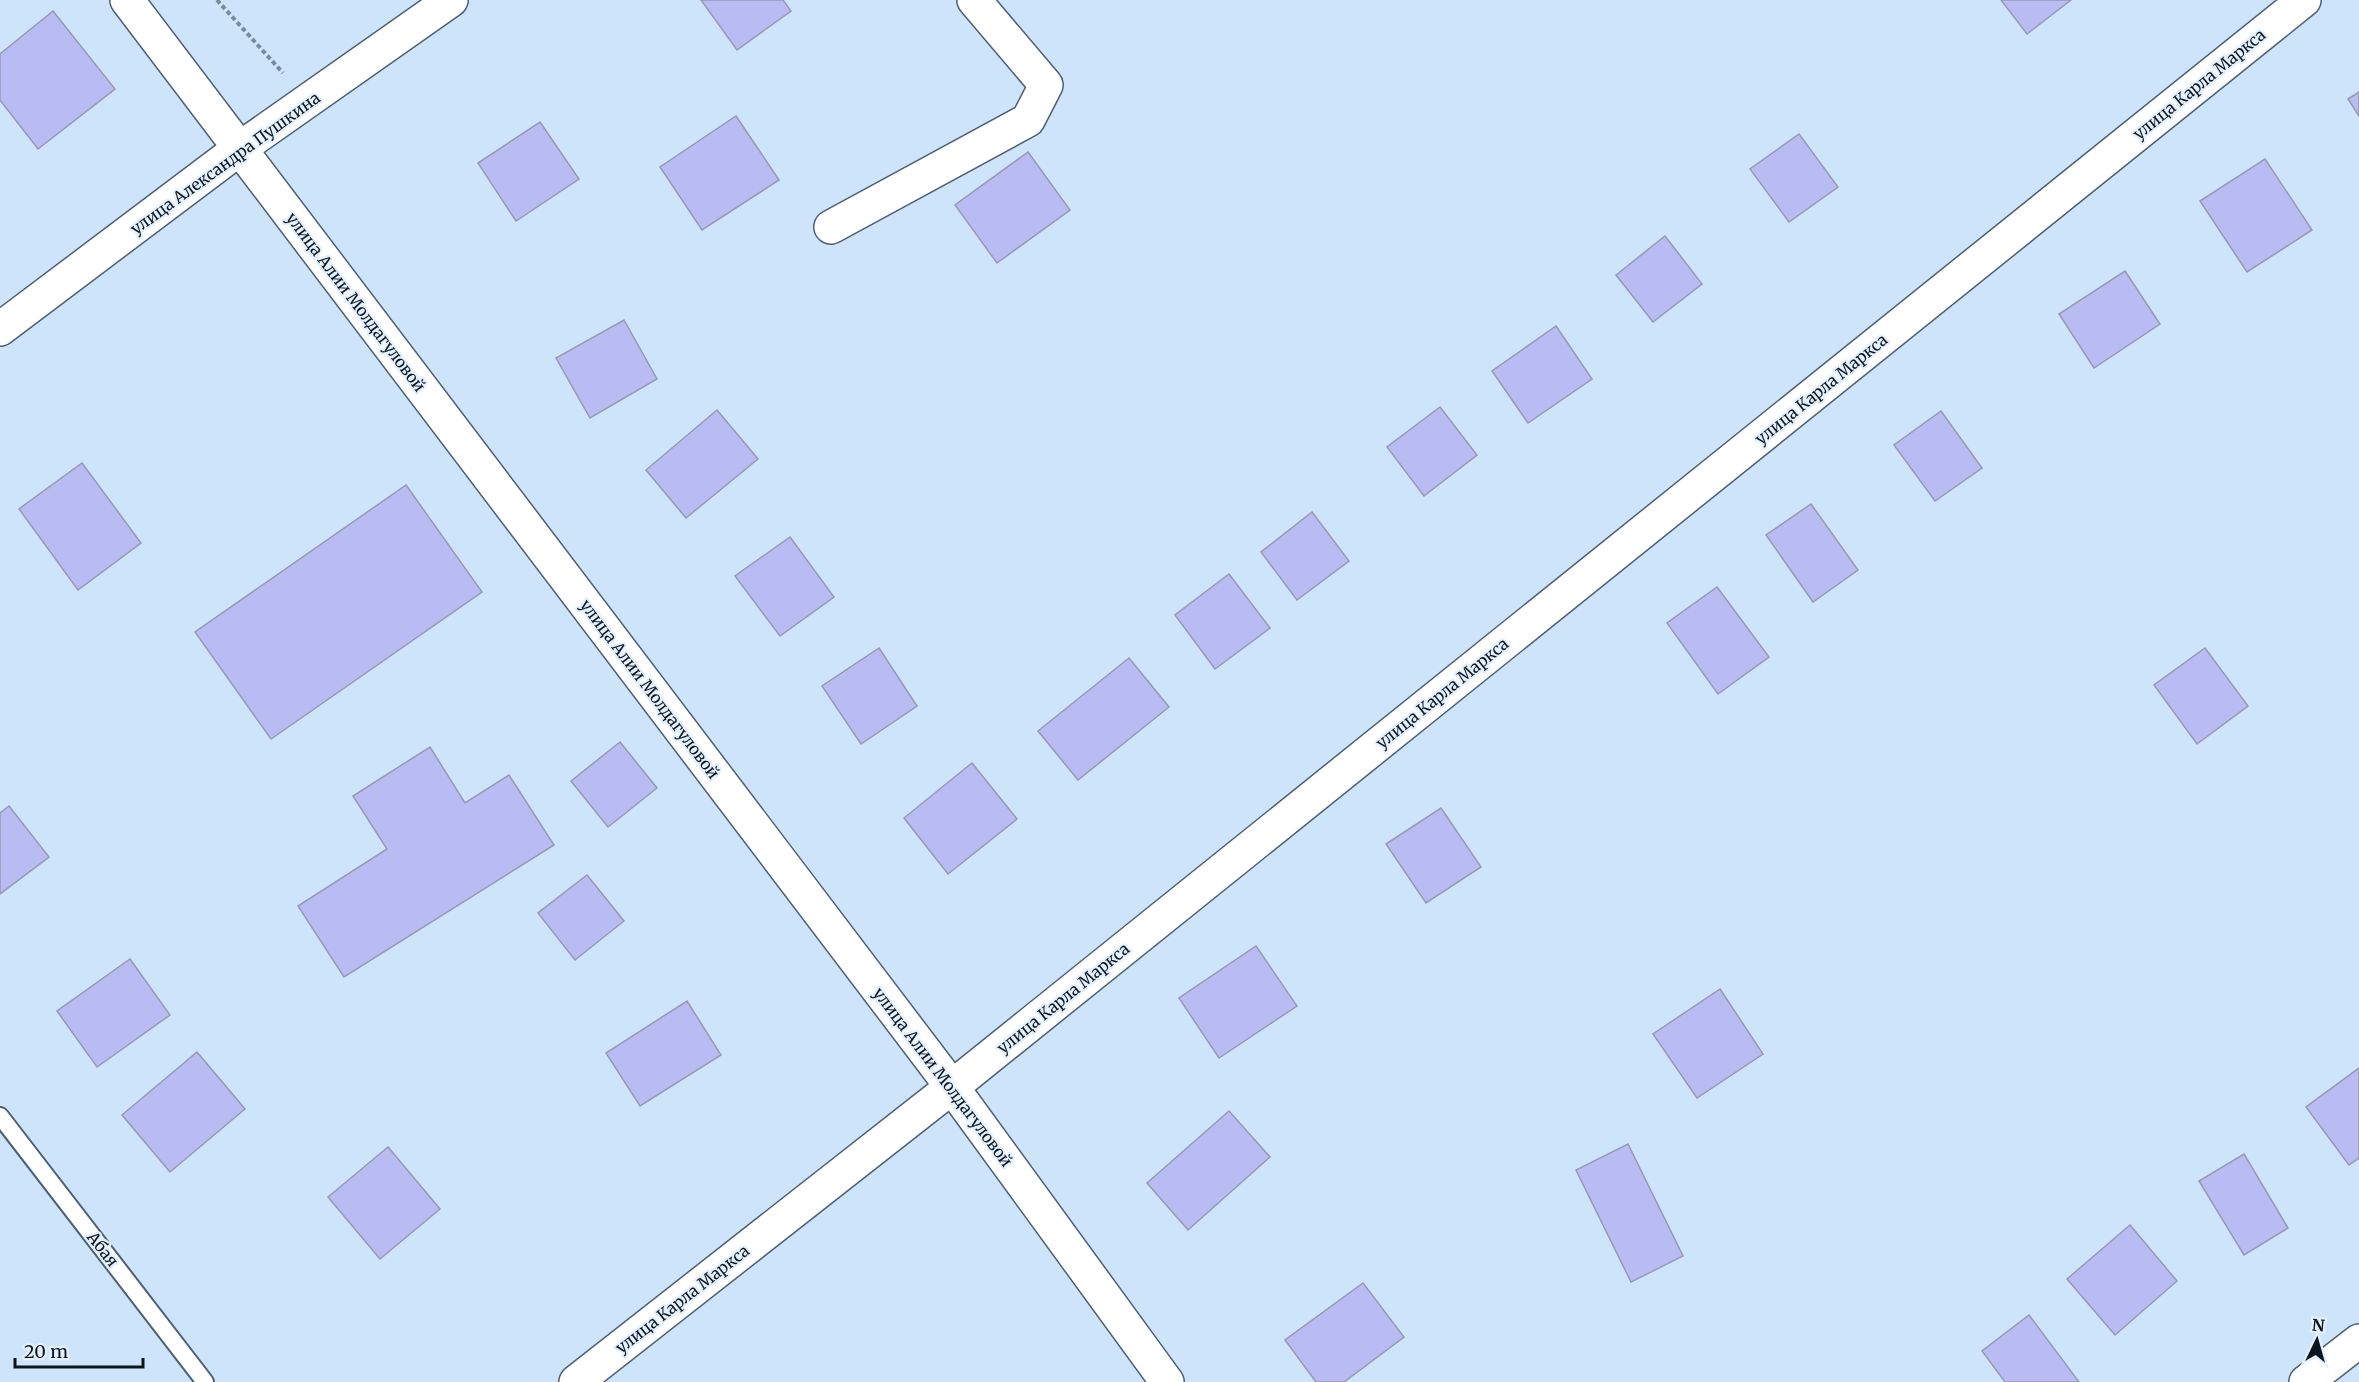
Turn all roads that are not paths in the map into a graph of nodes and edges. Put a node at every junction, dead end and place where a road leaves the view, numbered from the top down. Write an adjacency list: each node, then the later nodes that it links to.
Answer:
1 (127, 0): 5 (street, улица Алии Молдагуловой)
2 (451, 0): 5 (street, улица Александра Пушкина)
3 (974, 0): 6 (street)
4 (2304, 0): 8 (street, улица Карла Маркса)
5 (239, 149): 7 (street, улица Александра Пушкина); 8 (street, улица Алии Молдагуловой)
6 (831, 227)
7 (0, 329)
8 (952, 1087): 12 (street, улица Карла Маркса); 13 (street, улица Алии Молдагуловой)
9 (0, 1116): 11 (lane, Абая)
10 (2359, 1341): 14 (street)
11 (205, 1382)
12 (576, 1382)
13 (1167, 1382)
14 (2306, 1382)

